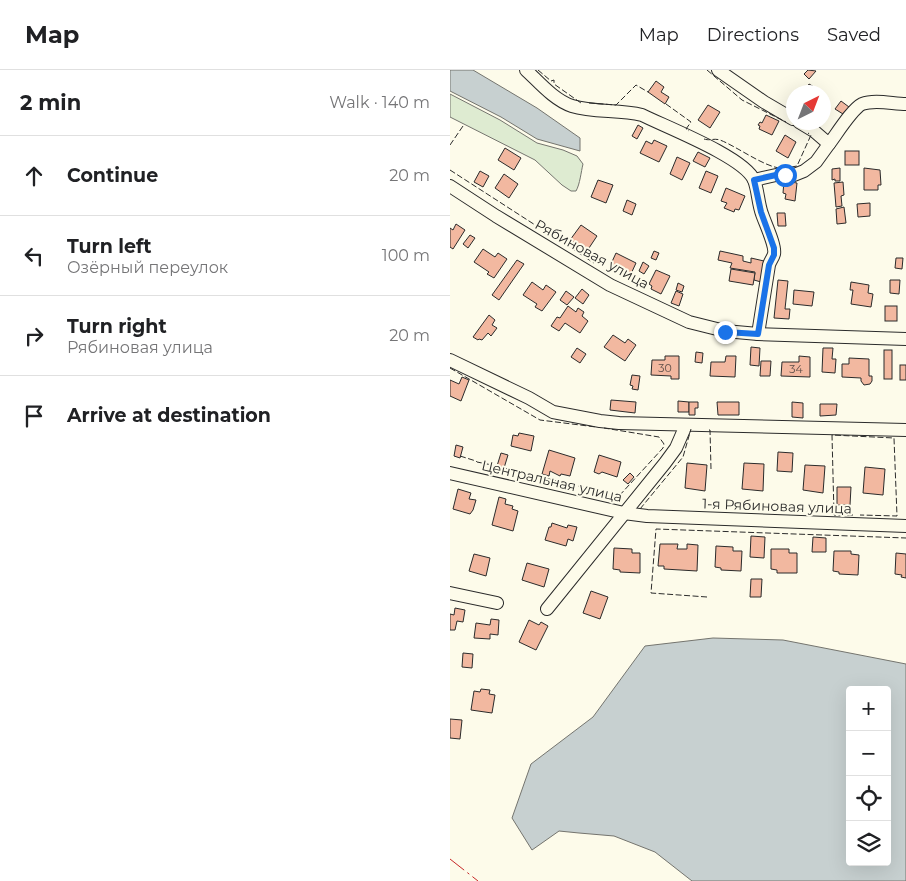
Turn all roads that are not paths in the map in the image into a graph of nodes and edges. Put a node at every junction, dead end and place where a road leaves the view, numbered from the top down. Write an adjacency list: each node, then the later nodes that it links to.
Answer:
1 (526, 70): 7 (street)
2 (718, 70): 4 (street)
3 (906, 104): 6 (street)
4 (786, 114)
5 (812, 130): 6 (street)
6 (829, 144): 7 (street)
7 (754, 180): 9 (street)
8 (450, 186): 9 (street, Рябиновая улица)
9 (758, 334): 10 (street, Рябиновая улица)
10 (906, 339)
11 (450, 360): 12 (street)
12 (686, 425): 13 (street); 15 (street)
13 (906, 430)
14 (450, 472): 15 (street, Центральная улица)
15 (624, 514): 16 (street, Центральная улица); 20 (street)
16 (647, 516): 17 (street, 1-я Рябиновая улица)
17 (906, 526)
18 (450, 593): 19 (street)
19 (497, 603)
20 (547, 609)

